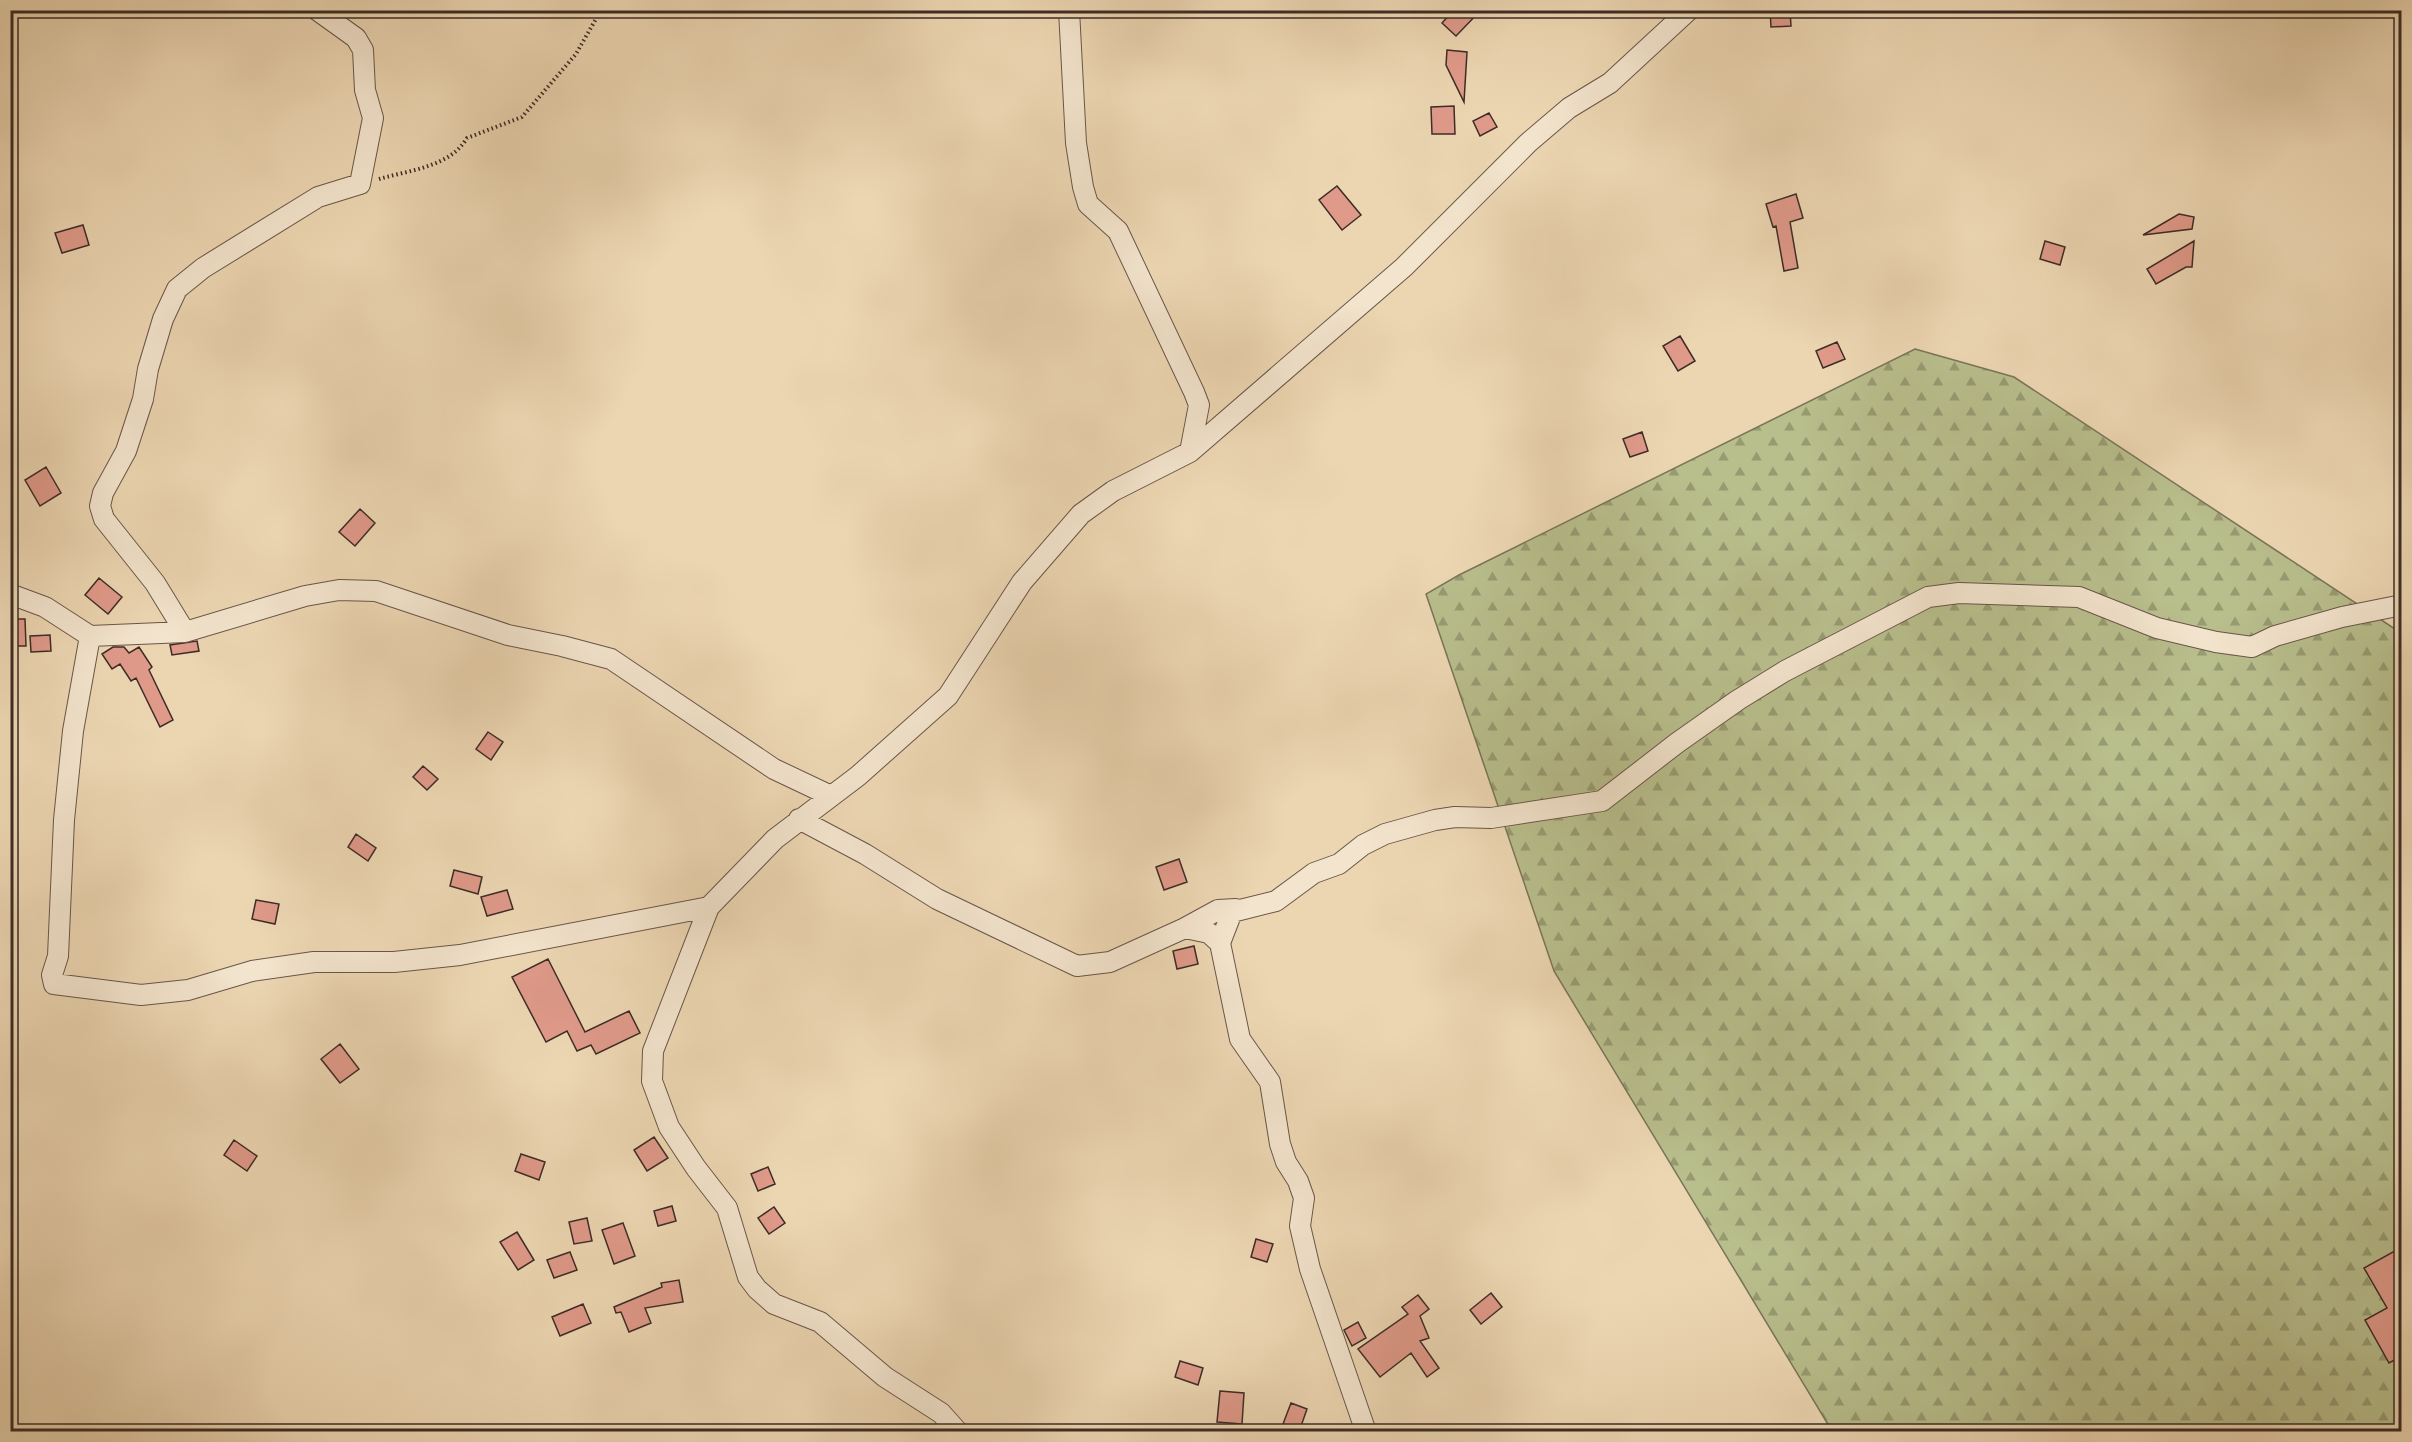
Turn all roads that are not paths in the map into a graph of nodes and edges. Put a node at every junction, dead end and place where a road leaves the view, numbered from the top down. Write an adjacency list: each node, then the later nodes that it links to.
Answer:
1 (317, 10): 7 (street)
2 (1069, 10): 4 (street)
3 (1689, 10): 4 (street)
4 (1190, 452): 9 (street)
5 (10, 594): 8 (street)
6 (2402, 604): 12 (street)
7 (184, 632): 8 (street); 9 (street)
8 (90, 636): 11 (street)
9 (831, 796): 10 (street)
10 (799, 819): 11 (street); 13 (street)
11 (709, 907): 15 (street)
12 (1236, 909): 13 (street); 14 (street)
13 (1185, 927): 14 (street)
14 (1220, 944): 16 (street)
15 (958, 1431)
16 (1366, 1431)

